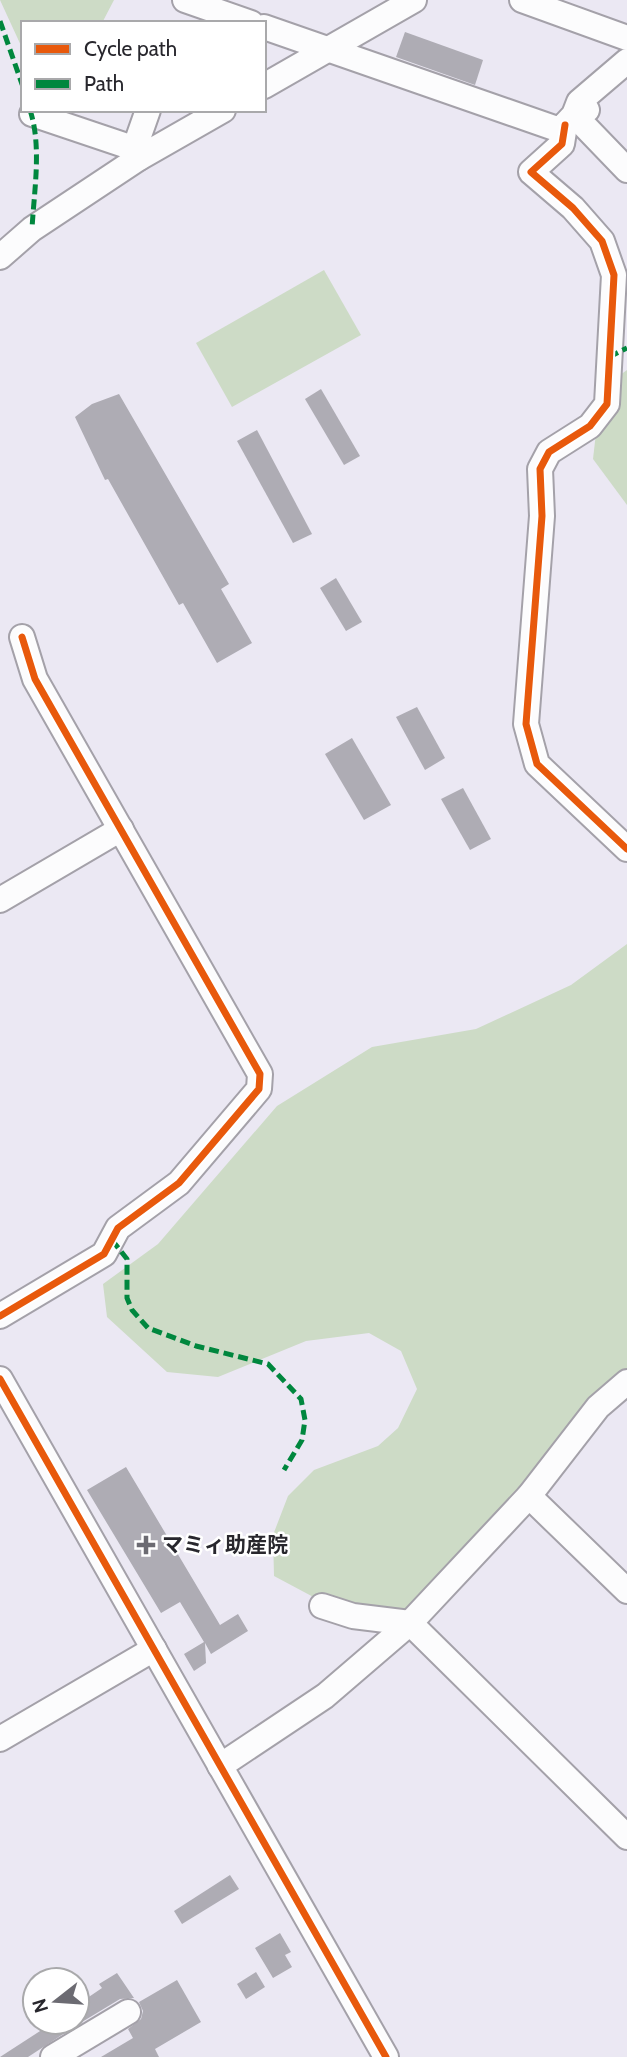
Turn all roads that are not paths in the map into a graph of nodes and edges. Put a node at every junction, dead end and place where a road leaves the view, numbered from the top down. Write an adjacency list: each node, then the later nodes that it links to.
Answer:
1 (186, 0): 4 (street); 5 (street)
2 (414, 0): 8 (street)
3 (522, 0): 7 (street)
4 (180, 21)
5 (245, 21)
6 (266, 28): 8 (street)
7 (627, 38)
8 (328, 49): 11 (street); 15 (street)
9 (627, 61): 15 (street)
10 (627, 81): 15 (street)
11 (266, 85)
12 (148, 112): 16 (street)
13 (219, 112): 16 (street)
14 (32, 114): 16 (street)
15 (569, 120): 17 (street); 21 (street)
16 (138, 153): 18 (street)
17 (627, 170)
18 (0, 257)
19 (22, 637): 20 (street)
20 (121, 829): 22 (street); 23 (street)
21 (627, 849)
22 (0, 900)
23 (0, 1315)
24 (0, 1378): 30 (street)
25 (627, 1382): 26 (street)
26 (528, 1496): 27 (street); 29 (street)
27 (627, 1591)
28 (322, 1606): 29 (street)
29 (410, 1623): 32 (street); 33 (street)
30 (154, 1649): 31 (street); 32 (street)
31 (0, 1739)
32 (220, 1766): 36 (street)
33 (627, 1837)
34 (128, 2011): 35 (street)
35 (53, 2057)
36 (386, 2057)

